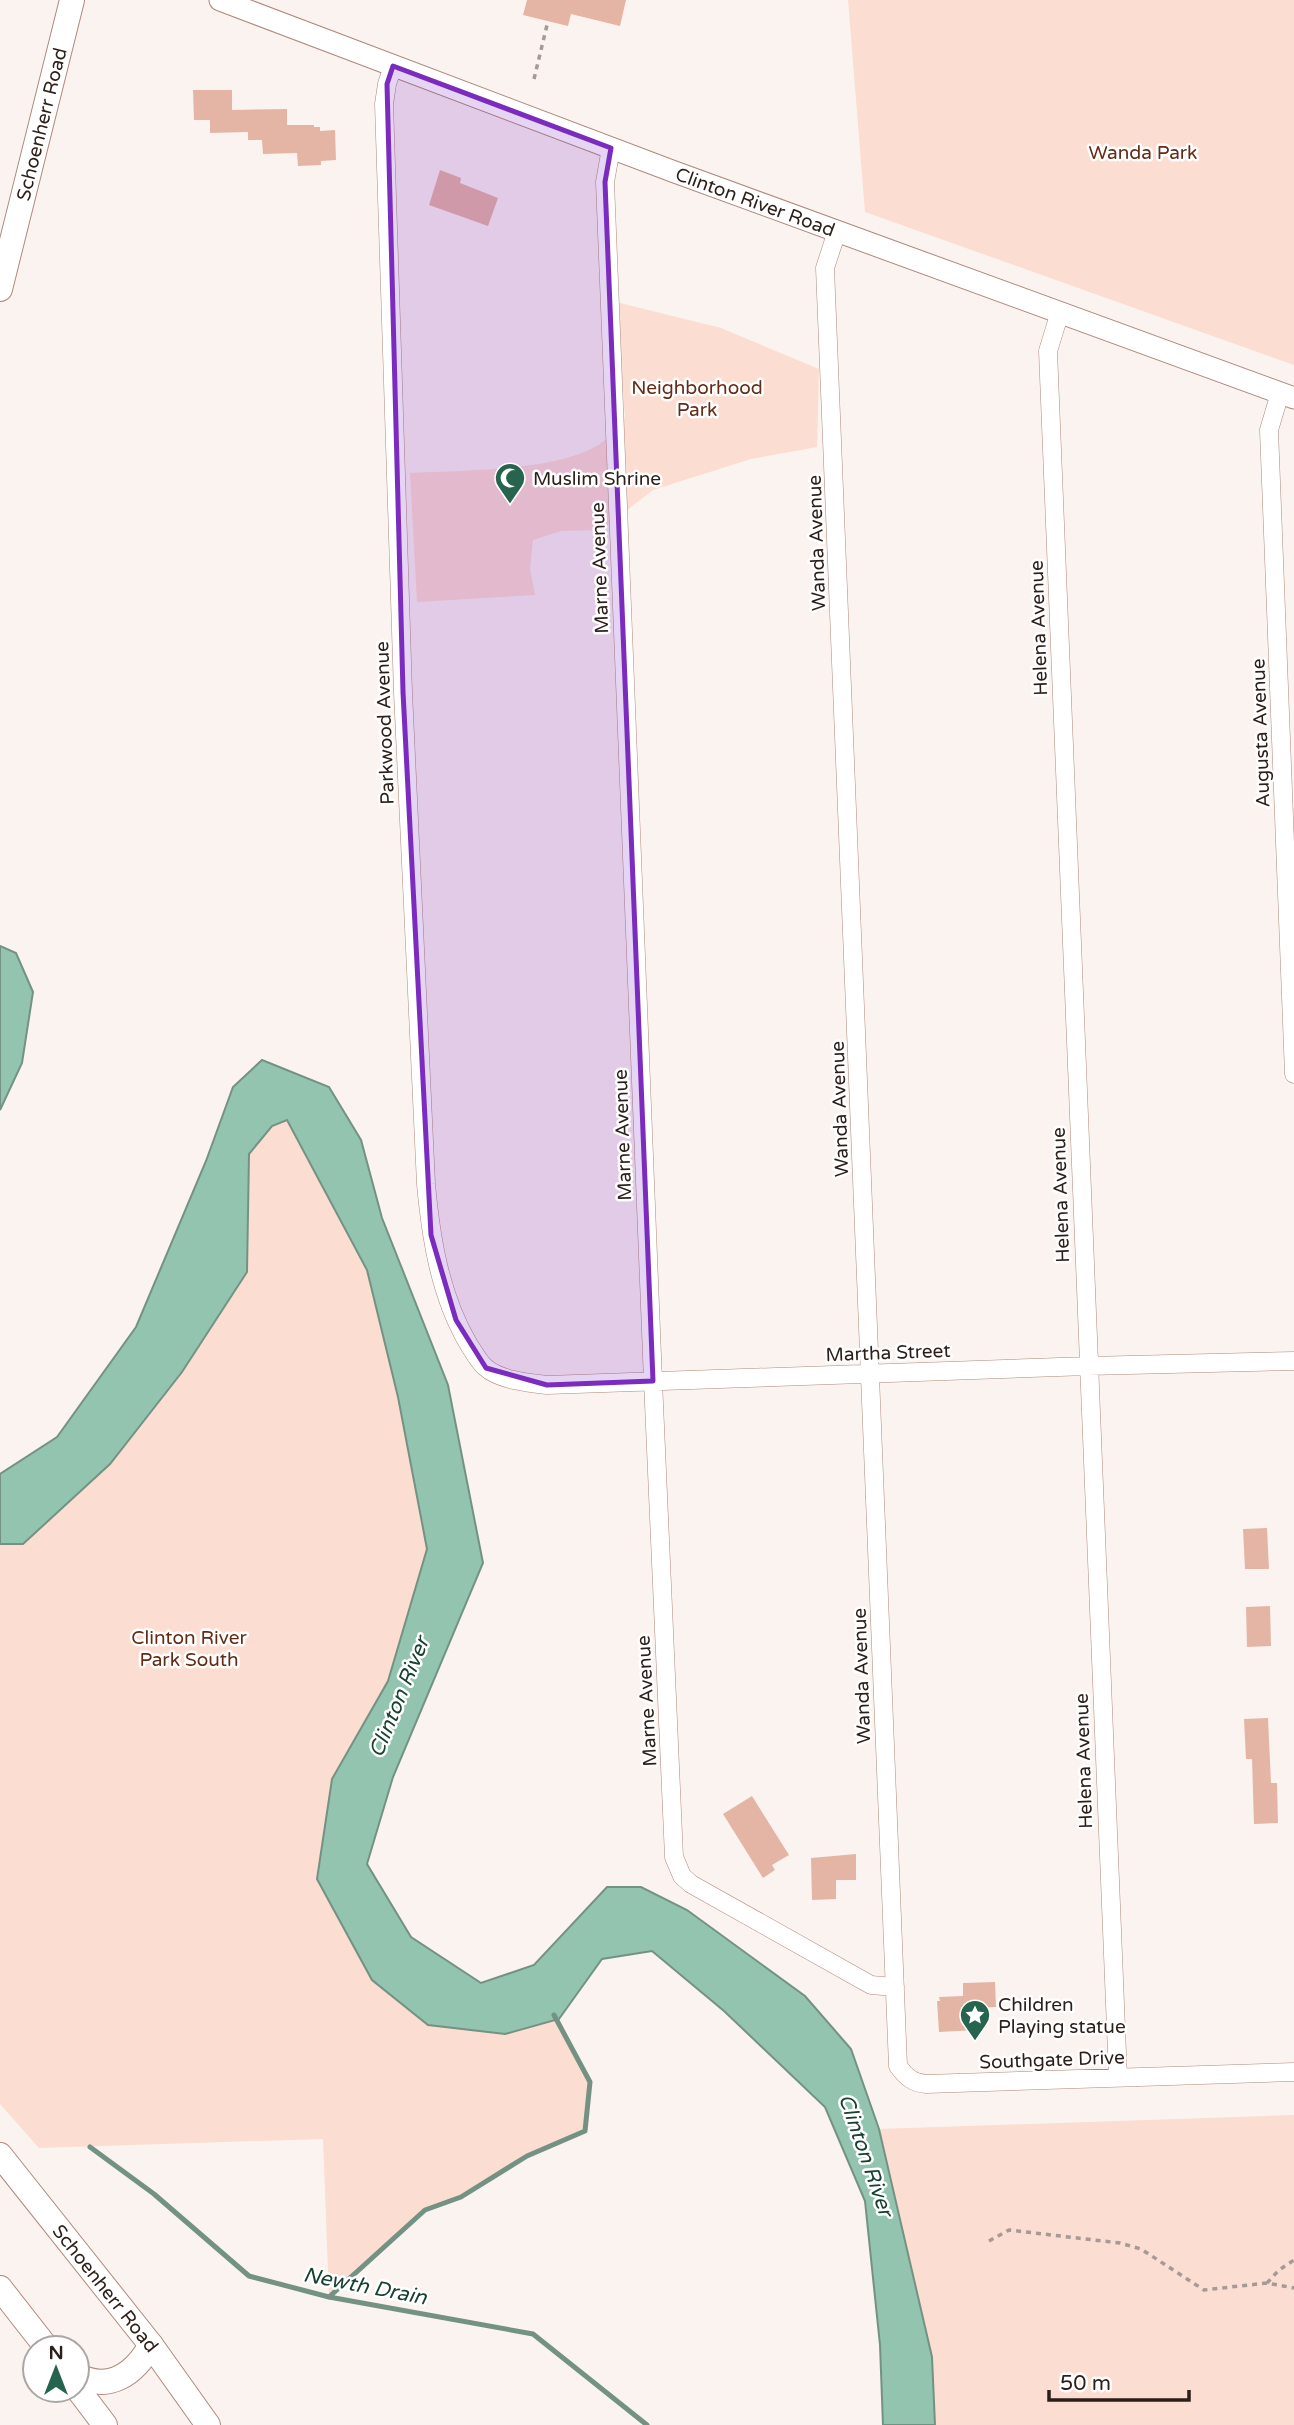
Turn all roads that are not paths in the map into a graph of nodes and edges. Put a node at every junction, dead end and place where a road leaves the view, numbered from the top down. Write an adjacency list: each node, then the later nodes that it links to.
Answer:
1 (72, 0): 6 (main road, Schoenherr Road)
2 (220, 0): 3 (street, Clinton River Road)
3 (393, 66): 4 (street, Clinton River Road); 13 (street, Parkwood Avenue)
4 (611, 148): 5 (street, Clinton River Road); 15 (street, Marne Avenue)
5 (837, 232): 7 (street, Clinton River Road); 14 (street, Wanda Avenue)
6 (0, 289)
7 (1060, 312): 8 (street, Clinton River Road); 12 (street, Helena Avenue)
8 (1287, 395): 9 (street, Augusta Avenue)
9 (1292, 994): 10 (street, Augusta Avenue)
10 (1294, 1074)
11 (1294, 1362): 12 (street, Martha Street)
12 (1088, 1366): 14 (street, Martha Street); 18 (street, Helena Avenue)
13 (486, 1368): 15 (street, Martha Street)
14 (870, 1373): 15 (street, Martha Street); 16 (street, Wanda Avenue)
15 (653, 1381): 16 (street, Marne Avenue)
16 (895, 1987): 18 (street, Southgate Drive)
17 (1294, 2073): 18 (street, Southgate Drive)
18 (1118, 2078)
19 (0, 2155): 22 (main road, Schoenherr Road)
20 (0, 2288): 21 (main road)
21 (36, 2334)
22 (151, 2345): 23 (main road); 26 (main road, Schoenherr Road)
23 (91, 2379)
24 (89, 2404): 25 (main road)
25 (105, 2425)
26 (208, 2425)

